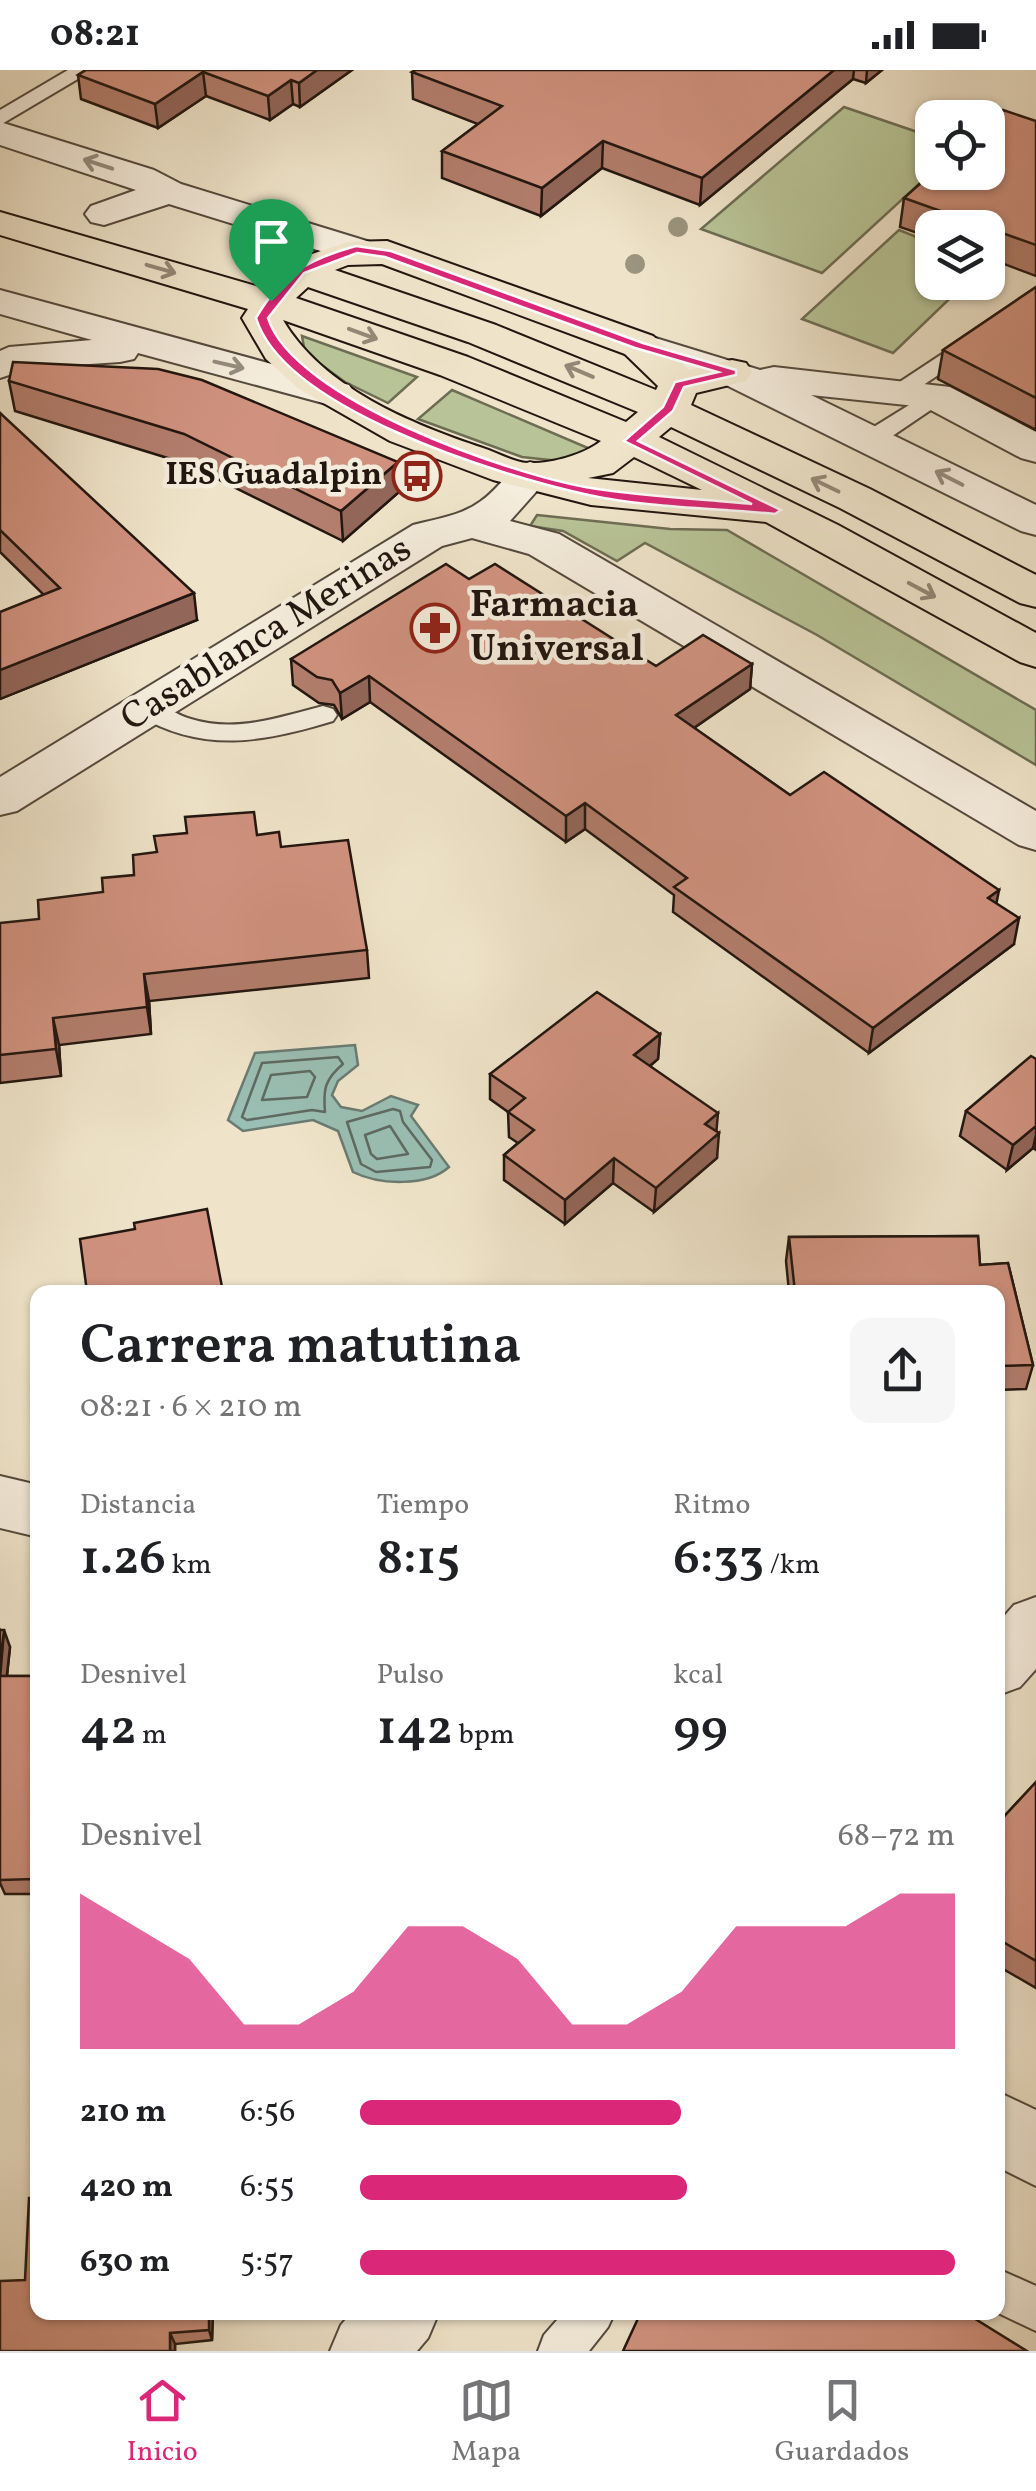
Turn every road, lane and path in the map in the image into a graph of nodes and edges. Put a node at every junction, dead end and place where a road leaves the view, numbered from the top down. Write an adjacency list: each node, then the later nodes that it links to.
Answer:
1 (83, 70): 2 (lane)
2 (0, 119)
3 (0, 132): 4 (street, one-way to 3)
4 (168, 192): 5 (street); 8 (street)
5 (87, 209): 7 (main road)
6 (0, 223): 12 (main road, one-way to 12)
7 (158, 230)
8 (356, 250): 10 (main road); 14 (main road)
9 (246, 256): 10 (main road)
10 (300, 271): 12 (main road); 20 (main road, one-way to 10)
11 (1036, 299): 18 (lane)
12 (271, 301): 19 (main road); 22 (main road, one-way to 22)
13 (0, 303): 15 (street); 16 (street)
14 (639, 345): 17 (street); 20 (main road)
15 (164, 350): 16 (street); 19 (street, one-way to 19)
16 (12, 361)
17 (732, 372): 18 (street); 20 (main road); 21 (street)
18 (916, 393): 21 (lane); 23 (street)
19 (334, 394): 24 (main road)
20 (674, 397): 22 (main road); 28 (main road, one-way to 20)
21 (873, 438): 26 (street, one-way to 21)
22 (630, 441): 24 (main road); 25 (main road)
23 (1036, 449)
24 (530, 475): 25 (main road); 27 (street, Casablanca Merinas)
25 (775, 510): 29 (main road, one-way to 29)
26 (1036, 522)
27 (475, 525): 30 (street, Casablanca Merinas); 33 (street)
28 (1036, 593)
29 (1036, 652)
30 (148, 708): 31 (lane); 32 (street, Casablanca Merinas)
31 (323, 715)
32 (0, 799)
33 (1036, 833)
34 (0, 1502): 35 (street)
35 (30, 1510)
36 (1036, 1626): 37 (street)
37 (1005, 1659)
38 (1005, 2132): 39 (street)
39 (1036, 2150)
40 (1005, 2294): 41 (lane)
41 (1036, 2309)
42 (395, 2320): 44 (street)
43 (587, 2320): 45 (lane)
44 (367, 2351)
45 (560, 2351)

